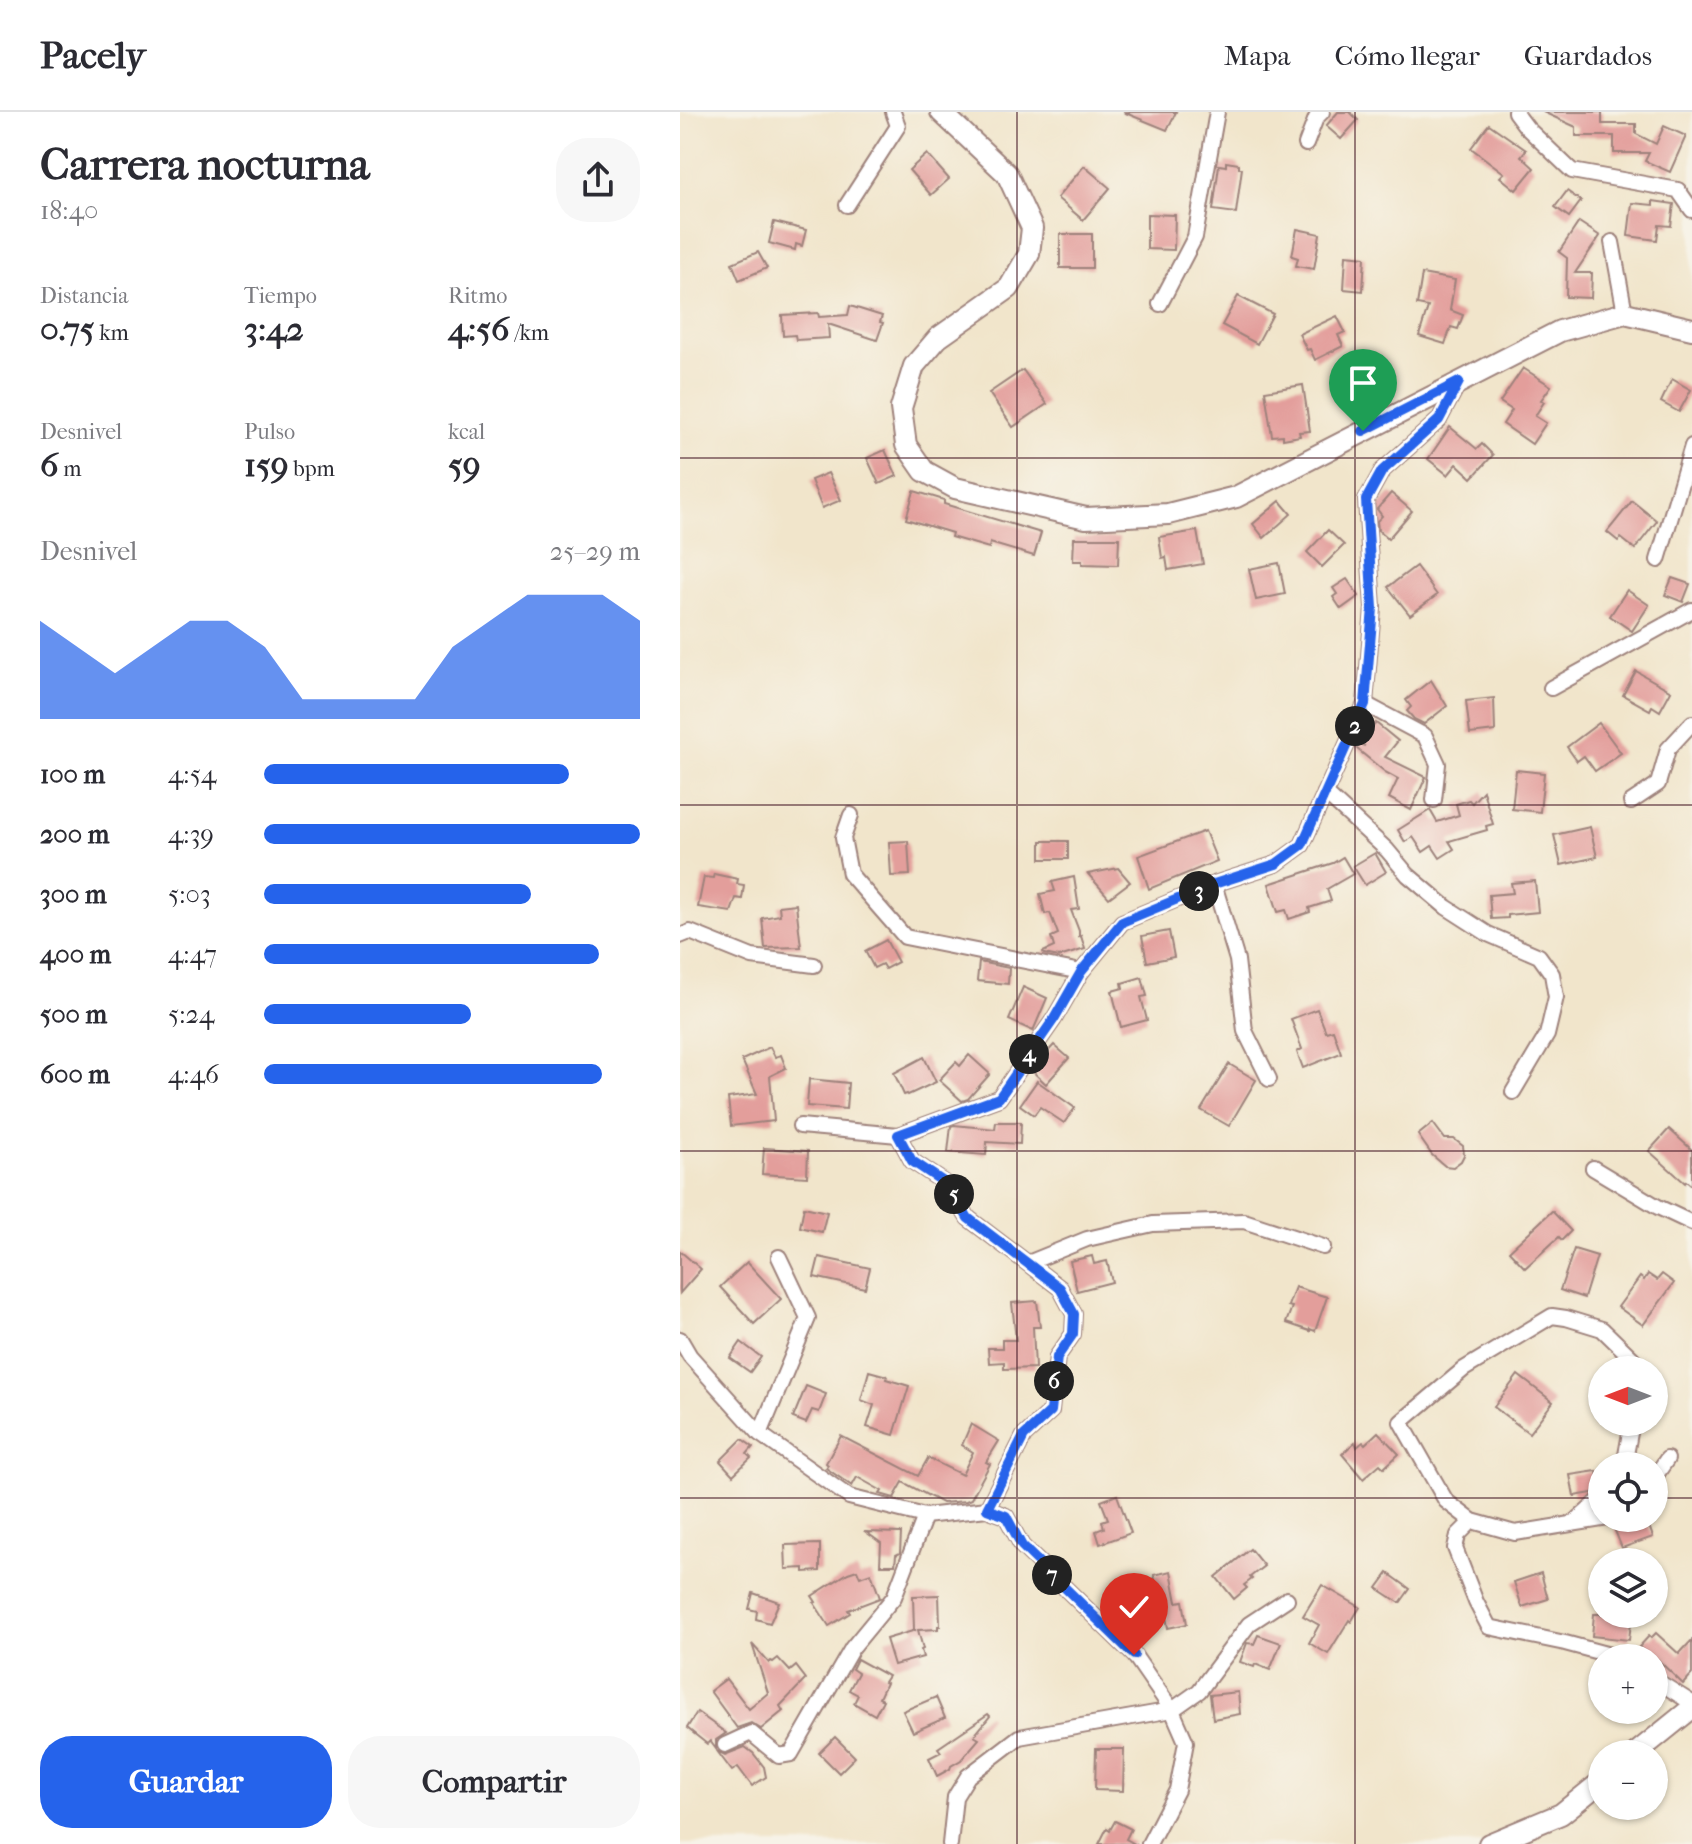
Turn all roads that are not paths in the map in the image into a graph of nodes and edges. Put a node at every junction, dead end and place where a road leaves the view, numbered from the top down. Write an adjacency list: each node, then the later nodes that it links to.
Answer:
1 (893, 112): 9 (street)
2 (941, 112): 15 (street)
3 (1217, 112): 12 (street)
4 (1322, 112): 8 (street)
5 (1515, 112): 7 (street)
6 (1533, 112): 7 (street)
7 (1527, 128): 10 (street)
8 (1306, 144)
9 (847, 205)
10 (1692, 210)
11 (1612, 242): 13 (street)
12 (1160, 304)
13 (1625, 313): 14 (street); 15 (street)
14 (1692, 329)
15 (1459, 382): 20 (street)
16 (1692, 446): 17 (street)
17 (1658, 560)
18 (1692, 610): 19 (street)
19 (1551, 688)
20 (1365, 704): 22 (street); 23 (street)
21 (1692, 723): 24 (street)
22 (1325, 793): 26 (street); 31 (street)
23 (1434, 800)
24 (1631, 802)
25 (851, 815): 29 (street)
26 (1214, 884): 29 (street); 30 (street)
27 (680, 936): 28 (street)
28 (814, 965)
29 (1081, 972): 33 (street)
30 (1269, 1079)
31 (1513, 1092)
32 (800, 1126): 33 (street)
33 (898, 1135): 38 (street)
34 (1593, 1168): 35 (street)
35 (1692, 1223)
36 (1323, 1247): 38 (street)
37 (779, 1257): 41 (street)
38 (1028, 1263): 42 (street)
39 (680, 1339): 41 (street)
40 (1630, 1356): 46 (street)
41 (760, 1434): 44 (street)
42 (987, 1509): 44 (street); 52 (street)
43 (1588, 1511): 47 (street)
44 (925, 1516): 54 (street)
45 (1588, 1520): 47 (street)
46 (1472, 1521): 47 (street); 49 (street)
47 (1576, 1522)
48 (1287, 1599): 52 (street)
49 (1588, 1649)
50 (1668, 1689): 51 (street)
51 (1692, 1706): 53 (street)
52 (1172, 1710): 56 (street); 57 (street)
53 (1652, 1740)
54 (725, 1745)
55 (1588, 1792): 58 (street)
56 (950, 1844)
57 (1149, 1844)
58 (1489, 1844)

